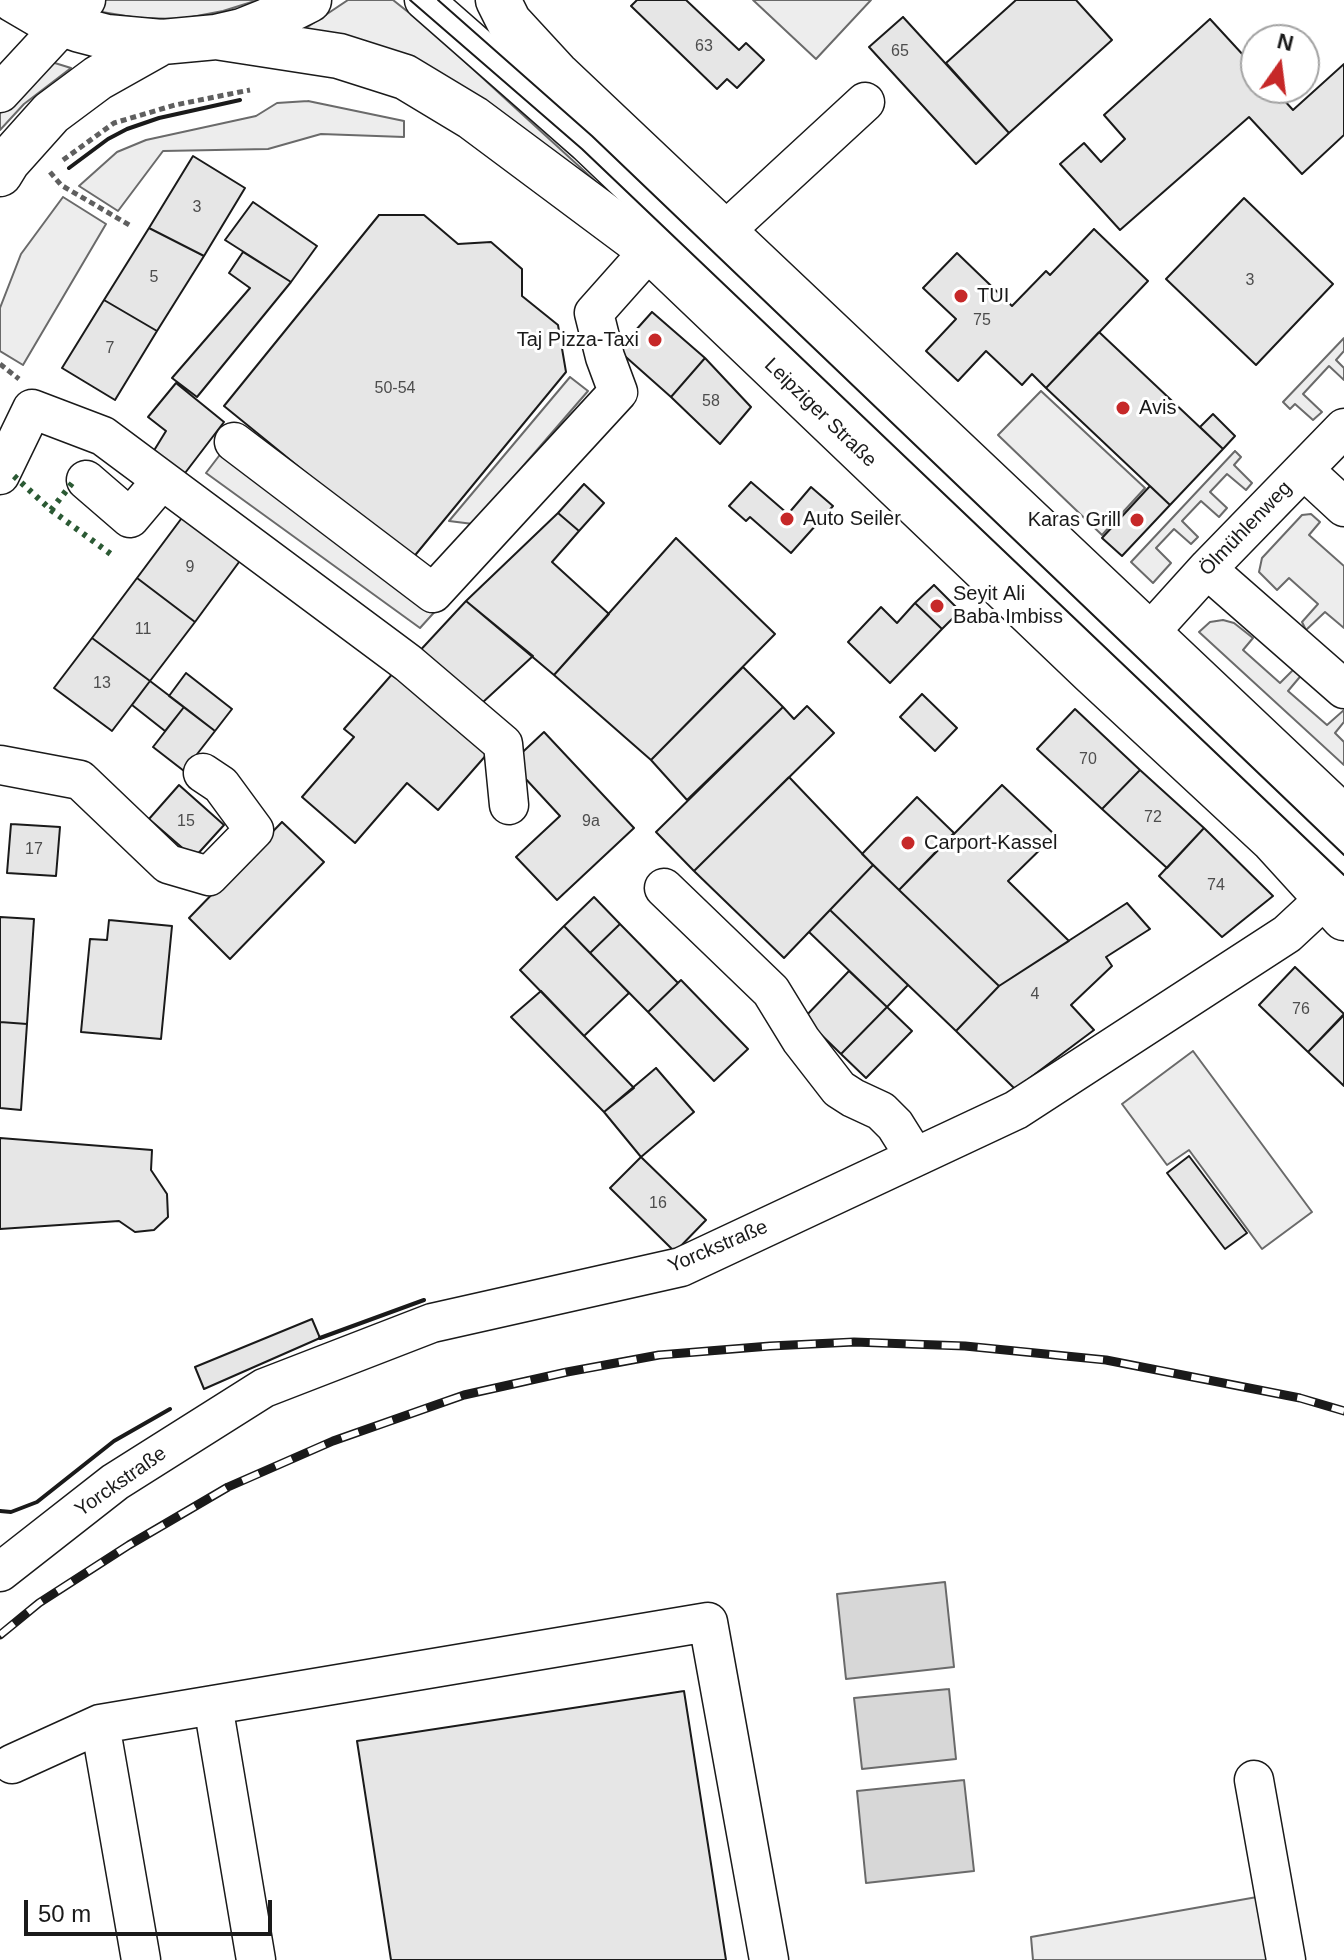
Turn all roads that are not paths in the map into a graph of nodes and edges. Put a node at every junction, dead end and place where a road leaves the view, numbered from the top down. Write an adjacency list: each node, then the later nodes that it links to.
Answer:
1 (14, 0): 5 (main road)
2 (309, 0): 6 (main road)
3 (424, 0): 28 (street)
4 (498, 0): 11 (main road)
5 (75, 12): 7 (main road); 8 (street)
6 (216, 37): 7 (main road); 12 (main road, Leipziger Straße)
7 (162, 42): 10 (main road)
8 (0, 93)
9 (865, 102): 11 (street)
10 (0, 174)
11 (724, 232): 21 (main road)
12 (650, 250): 14 (street); 28 (main road, Leipziger Straße)
13 (1344, 428): 15 (street, Ölmühlenweg)
14 (234, 442)
15 (1304, 470): 19 (street); 20 (street, Ölmühlenweg)
16 (0, 475): 18 (street)
17 (86, 480): 18 (street)
18 (162, 480): 25 (street)
19 (1344, 507)
20 (1207, 569): 21 (street, Ölmühlenweg); 22 (street)
21 (1150, 632): 26 (main road)
22 (1344, 689)
23 (0, 765): 24 (street)
24 (203, 773)
25 (509, 805)
26 (1344, 818)
27 (664, 888): 29 (street)
28 (1339, 891): 29 (street, Yorckstraße)
29 (915, 1157): 30 (street, Yorckstraße)
30 (0, 1572)
31 (213, 1705): 32 (street); 36 (street); 37 (street)
32 (100, 1724): 33 (street); 35 (street)
33 (12, 1764)
34 (1254, 1780): 38 (street)
35 (141, 1960)
36 (256, 1960)
37 (769, 1960)
38 (1286, 1960)

